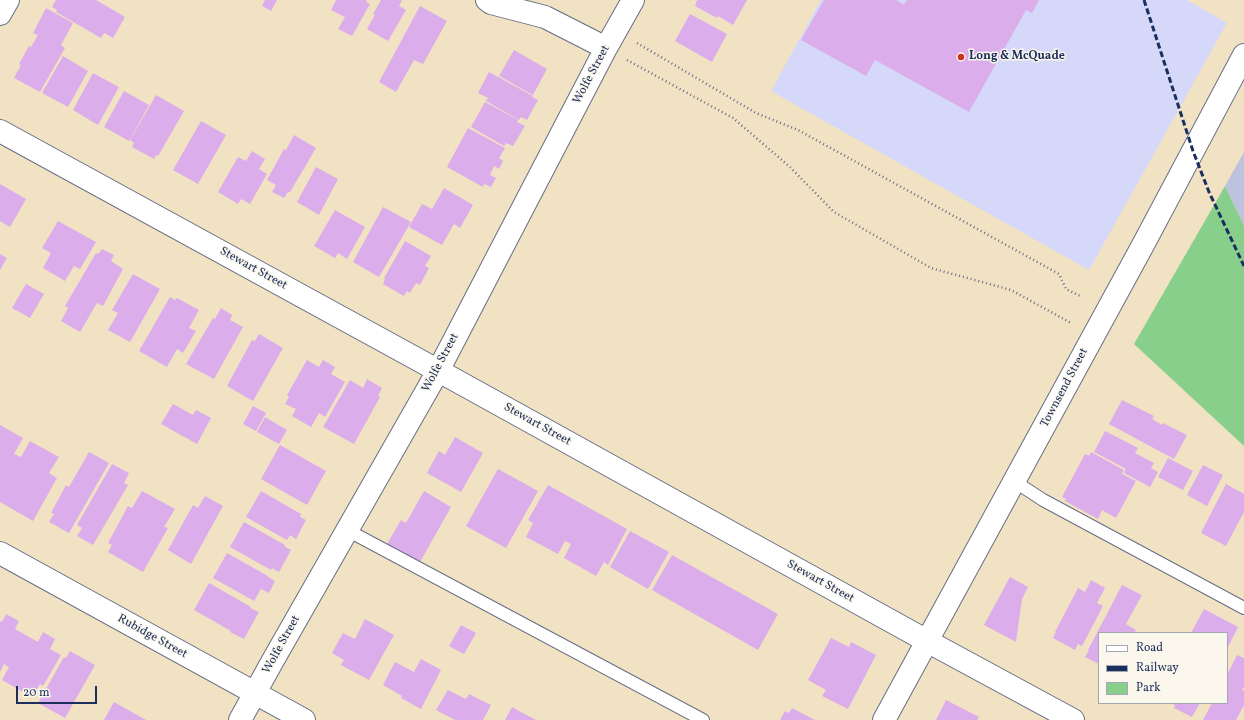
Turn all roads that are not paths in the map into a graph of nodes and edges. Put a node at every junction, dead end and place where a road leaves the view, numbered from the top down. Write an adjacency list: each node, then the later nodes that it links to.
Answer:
1 (8, 0): 4 (street)
2 (487, 0): 5 (street)
3 (634, 0): 5 (street, Wolfe Street)
4 (0, 14)
5 (611, 39): 8 (street, Wolfe Street)
6 (1244, 55): 9 (street, Townsend Street)
7 (0, 131): 8 (street, Stewart Street)
8 (438, 371): 10 (street, Wolfe Street); 13 (street, Stewart Street)
9 (1014, 481): 12 (lane); 13 (street, Townsend Street)
10 (347, 530): 14 (street, Wolfe Street); 17 (lane)
11 (0, 553): 14 (street, Rubidge Street)
12 (1244, 608)
13 (927, 641): 18 (street, Townsend Street); 19 (street, Stewart Street)
14 (255, 693): 15 (street, Wolfe Street); 16 (street, Rubidge Street)
15 (240, 720)
16 (304, 720)
17 (703, 720)
18 (884, 720)
19 (1073, 720)

